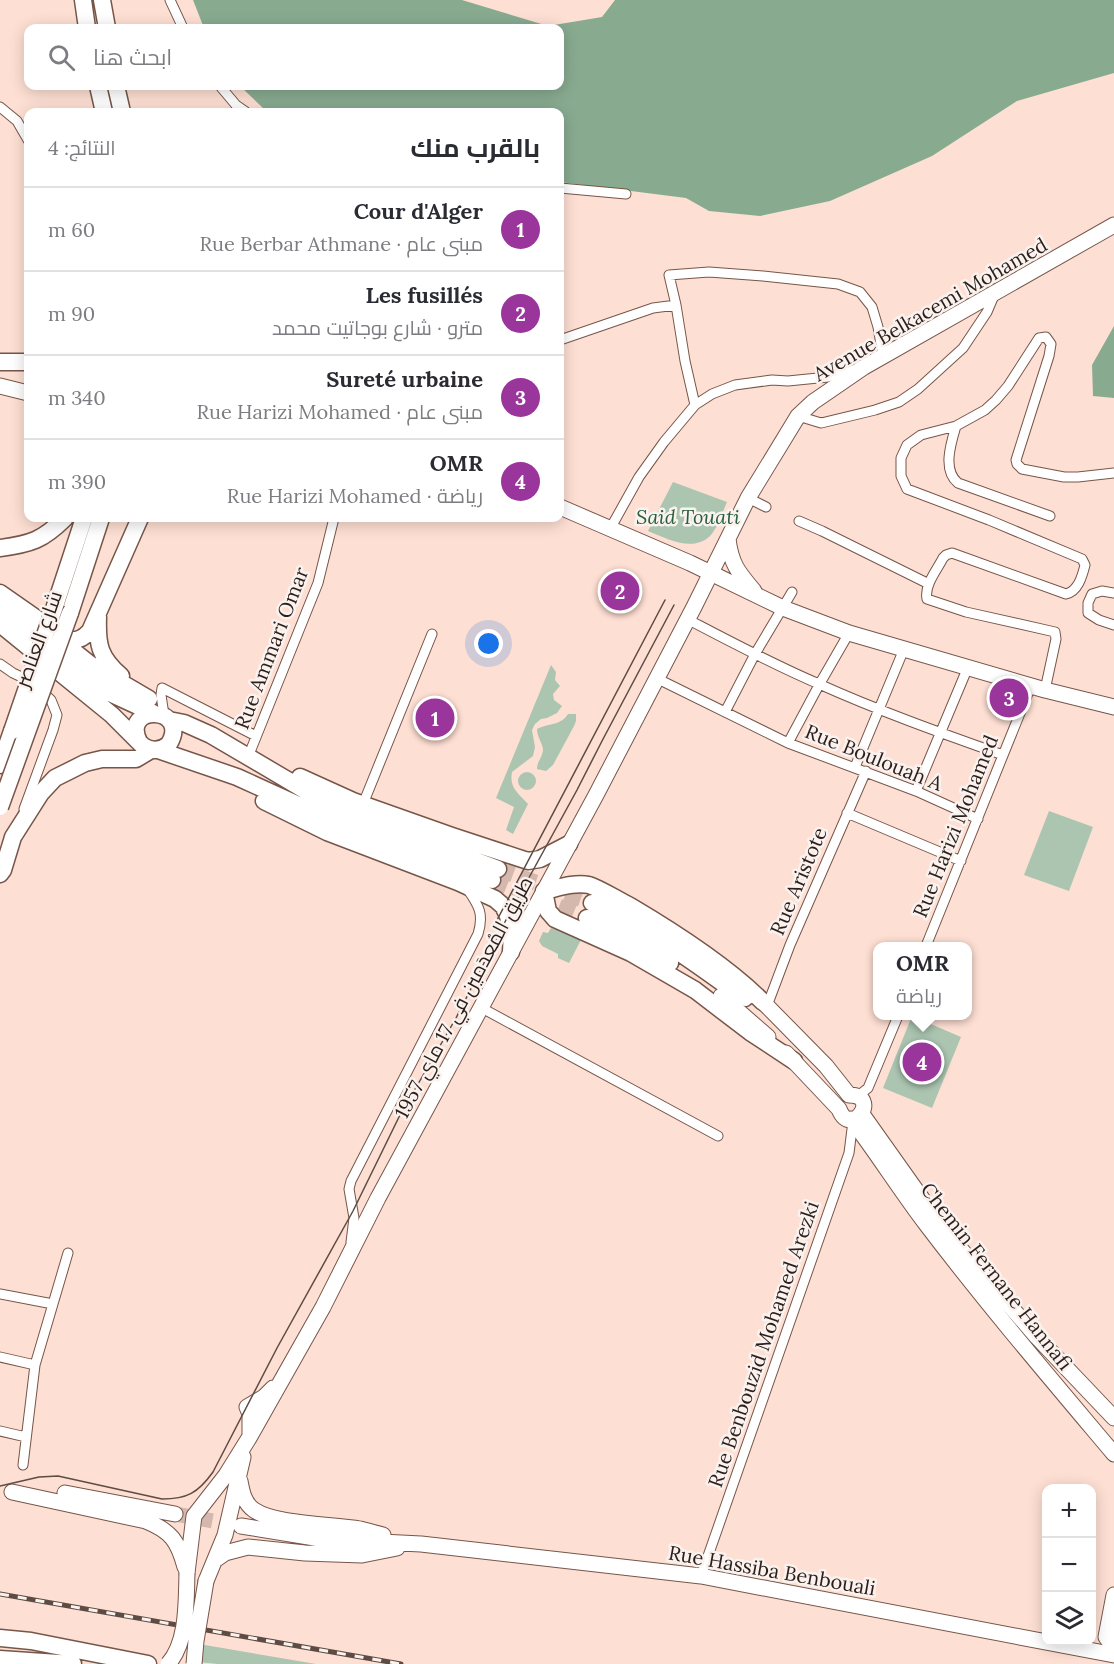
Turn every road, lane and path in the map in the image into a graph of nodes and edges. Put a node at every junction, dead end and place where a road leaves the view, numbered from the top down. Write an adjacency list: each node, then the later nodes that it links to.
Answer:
1 (83, 0): 4 (highway)
2 (102, 0): 5 (highway)
3 (170, 0): 6 (street)
4 (86, 24)
5 (106, 24)
6 (181, 24)
7 (99, 90): 11 (highway)
8 (117, 90): 12 (highway)
9 (223, 90): 13 (street)
10 (0, 107): 14 (street)
11 (103, 108)
12 (121, 108)
13 (240, 108)
14 (24, 133)
15 (564, 188): 16 (street)
16 (626, 194)
17 (1114, 225): 18 (main road, Avenue Belkacemi Mohamed)
18 (995, 293): 21 (main road, Avenue Belkacemi Mohamed); 28 (street)
19 (676, 305): 20 (street); 21 (street); 27 (street)
20 (564, 339)
21 (883, 356): 24 (main road, Avenue Belkacemi Mohamed)
22 (0, 362): 23 (highway)
23 (24, 362)
24 (864, 367): 27 (street); 28 (main road, Avenue Belkacemi Mohamed)
25 (0, 386): 26 (main road)
26 (24, 392)
27 (695, 405): 41 (street)
28 (798, 416): 31 (main road, Avenue Belkacemi Mohamed)
29 (956, 426): 30 (street); 34 (street); 45 (street)
30 (1114, 472)
31 (748, 498): 32 (street); 42 (main road, Avenue Belkacemi Mohamed)
32 (766, 507)
33 (564, 509): 41 (main road)
34 (1050, 516)
35 (799, 521): 45 (street)
36 (61, 522): 43 (highway)
37 (83, 522): 69 (highway, شارع العناصر, bridge)
38 (100, 522): 85 (highway, شارع العناصر, bridge)
39 (138, 522): 52 (highway)
40 (333, 522): 71 (street, Rue Ammari Omar)
41 (610, 529): 44 (main road)
42 (728, 539): 44 (main road, Avenue Belkacemi Mohamed); 49 (main road)
43 (0, 548)
44 (711, 573): 49 (main road); 53 (main road, طريق المُعدَمين في 17 ماي 1957)
45 (929, 585): 64 (street, Rue Harizi Mohamed)
46 (792, 592): 51 (street)
47 (0, 593): 50 (highway)
48 (1114, 593): 55 (street)
49 (757, 594): 51 (main road)
50 (7, 604): 52 (highway); 67 (highway)
51 (783, 608): 56 (main road); 59 (street)
52 (98, 612): 67 (highway)
53 (687, 619): 59 (street); 62 (main road, طريق المُعدَمين في 17 ماي 1957)
54 (0, 624): 73 (highway)
55 (1114, 625)
56 (849, 633): 58 (main road); 63 (street)
57 (432, 634): 84 (street)
58 (904, 649): 61 (main road); 66 (street)
59 (755, 654): 63 (street); 68 (street)
60 (0, 664): 88 (street)
61 (968, 668): 64 (main road); 70 (street)
62 (656, 678): 68 (street, Rue Boulouah A); 89 (main road, طريق المُعدَمين في 17 ماي 1957)
63 (819, 685): 66 (street); 72 (street)
64 (1038, 688): 65 (main road); 74 (street, Rue Harizi Mohamed)
65 (1114, 707)
66 (879, 708): 70 (street); 79 (street)
67 (159, 712): 71 (street); 73 (highway); 73 (highway); 75 (highway)
68 (724, 712): 72 (street, Rue Boulouah A)
69 (7, 729): 78 (highway, شارع العناصر)
70 (940, 732): 74 (street); 83 (street)
71 (256, 736): 75 (street, Rue Ammari Omar)
72 (788, 743): 79 (street, Rue Boulouah A)
73 (150, 747): 76 (highway); 77 (highway)
74 (1003, 755): 87 (street, Rue Harizi Mohamed)
75 (248, 757): 80 (highway)
76 (130, 760): 77 (highway); 88 (highway)
77 (201, 764): 82 (highway)
78 (0, 765)
79 (855, 767): 81 (street, Rue Boulouah A)
80 (270, 769): 82 (highway); 84 (highway)
81 (866, 771): 83 (street, Rue Boulouah A); 86 (street, Rue Aristote)
82 (237, 777): 92 (highway)
83 (916, 791): 87 (street, Rue Boulouah A)
84 (363, 804): 89 (highway)
85 (0, 807)
86 (847, 813): 90 (street); 97 (street, Rue Aristote)
87 (978, 819): 90 (street, Rue Harizi Mohamed)
88 (13, 837): 91 (highway)
89 (569, 844): 93 (main road, طريق المُعدَمين في 17 ماي 1957)
90 (961, 861): 94 (street, Rue Harizi Mohamed)
91 (0, 874)
92 (465, 885): 95 (highway); 106 (street)
93 (544, 891): 95 (main road, طريق المُعدَمين في 17 ماي 1957); 97 (highway); 100 (highway)
94 (928, 942)
95 (511, 952): 98 (main road, طريق المُعدَمين في 17 ماي 1957)
96 (721, 996): 97 (highway); 100 (main road)
97 (765, 1004): 101 (main road)
98 (480, 1007): 104 (street); 106 (main road, طريق المُعدَمين في 17 ماي 1957)
99 (896, 1020): 101 (street)
100 (794, 1061): 102 (main road)
101 (853, 1095): 102 (main road); 103 (main road)
102 (839, 1108): 103 (main road)
103 (855, 1118): 111 (main road, Chemin Fernane Hannafi); 115 (main road, Chemin Fernane Hannafi); 124 (street, Rue Benbouzid Mohamed Arezki)
104 (718, 1136)
105 (68, 1253): 108 (street)
106 (347, 1260): 114 (main road, طريق المُعدَمين في 17 ماي 1957)
107 (0, 1294): 108 (street)
108 (53, 1304): 110 (street)
109 (0, 1357): 110 (street)
110 (35, 1365): 113 (street)
111 (1114, 1418)
112 (0, 1431): 113 (street)
113 (26, 1437): 116 (street)
114 (249, 1438): 117 (main road); 123 (main road)
115 (1114, 1454)
116 (23, 1464)
117 (239, 1471): 121 (main road); 122 (main road)
118 (6, 1491): 119 (main road); 123 (main road)
119 (176, 1514)
120 (241, 1526): 121 (main road)
121 (421, 1544): 122 (main road); 124 (main road, Rue Hassiba Benbouali)
122 (215, 1560): 133 (main road, bridge)
123 (187, 1573): 132 (main road, bridge)
124 (701, 1576): 128 (main road, Rue Hassiba Benbouali)
125 (1114, 1596): 127 (main road)
126 (0, 1638): 131 (highway)
127 (1114, 1648)
128 (1114, 1655)
129 (8, 1659): 130 (highway)
130 (73, 1664)
131 (148, 1664)
132 (168, 1664)
133 (194, 1664)

